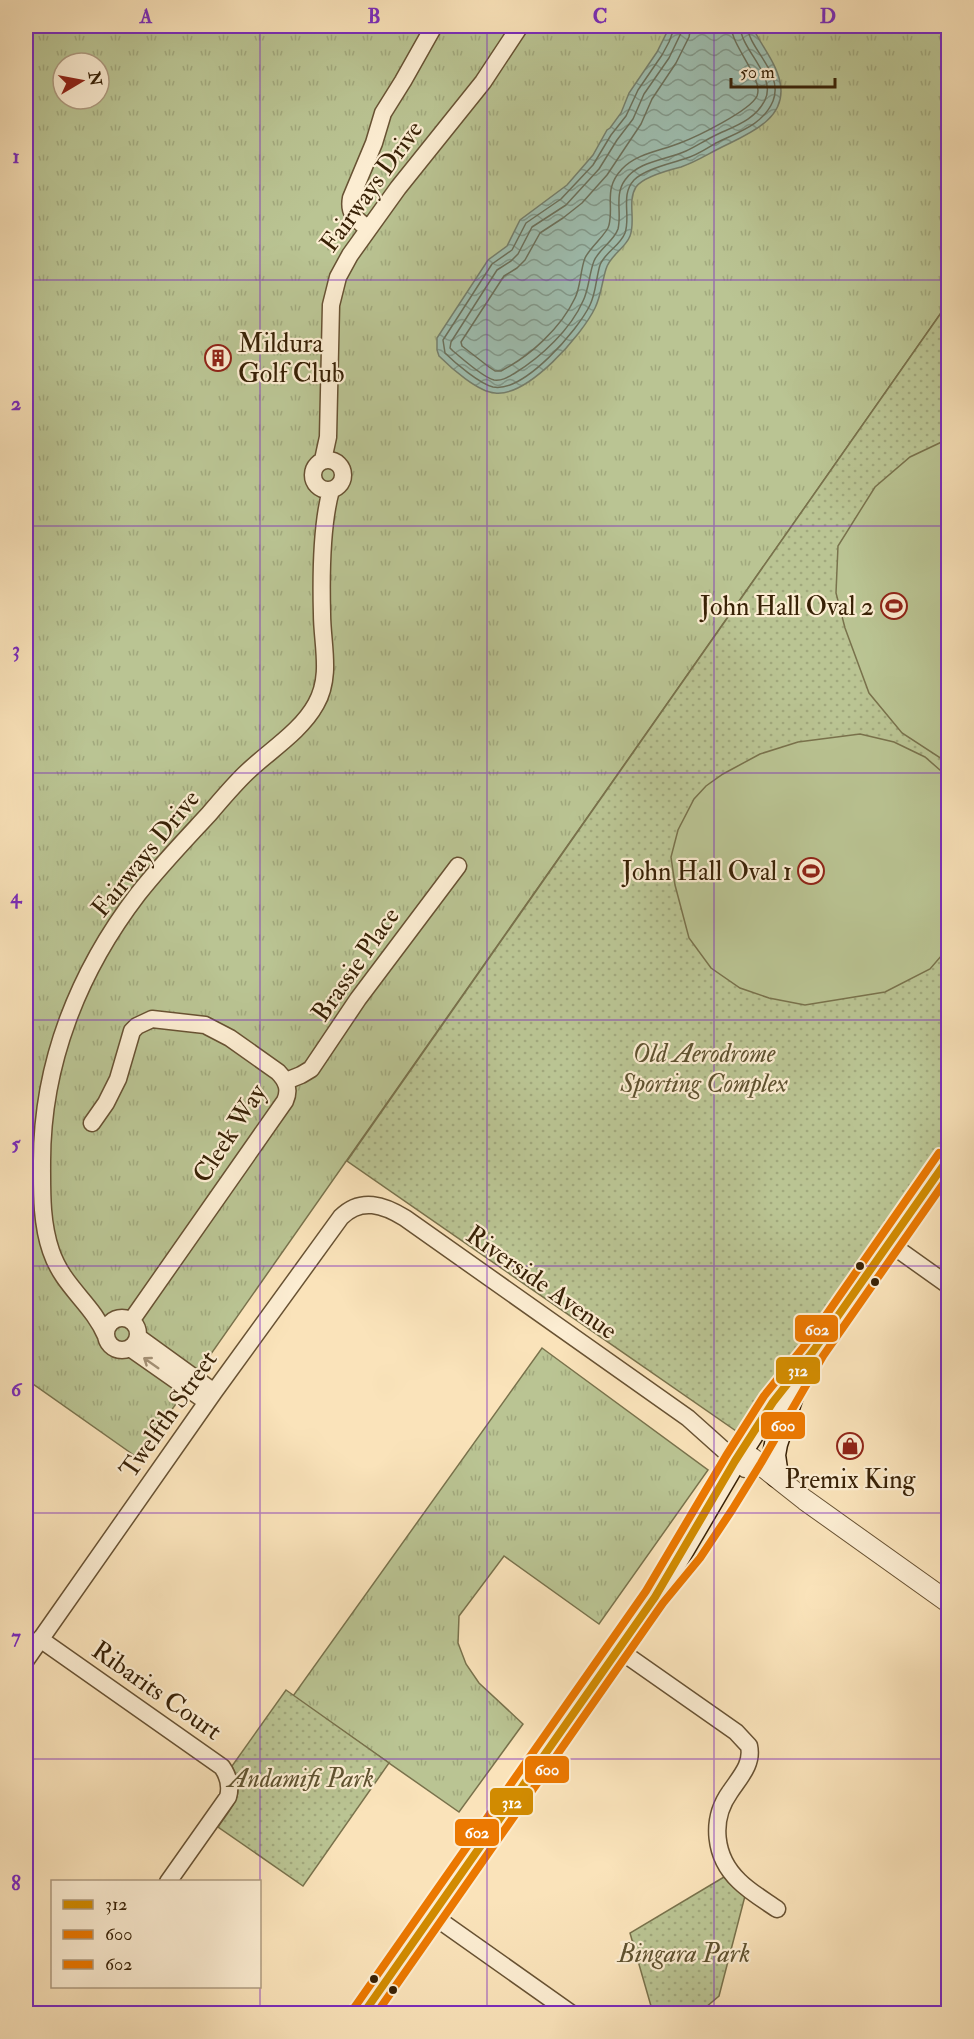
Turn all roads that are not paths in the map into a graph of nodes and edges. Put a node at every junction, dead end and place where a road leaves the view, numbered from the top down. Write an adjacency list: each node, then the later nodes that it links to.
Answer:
1 (434, 26): 3 (street)
2 (520, 26): 3 (street, Fairways Drive)
3 (368, 229): 4 (street, Fairways Drive)
4 (328, 460): 5 (street); 5 (street)
5 (326, 489): 13 (street, Fairways Drive)
6 (458, 866): 7 (street, Brassie Place)
7 (286, 1081): 8 (street, Cleek Way); 14 (street, Cleek Way)
8 (92, 1123)
9 (948, 1159): 11 (main road)
10 (360, 1206): 19 (street, Twelfth Street); 20 (street, Riverside Avenue)
11 (889, 1243): 12 (street); 17 (main road)
12 (948, 1286)
13 (95, 1314): 14 (street); 15 (street, Fairways Drive)
14 (124, 1320): 15 (street); 16 (street)
15 (106, 1336): 16 (street)
16 (134, 1342): 19 (street)
17 (814, 1350): 18 (main road); 20 (main road)
18 (797, 1380): 20 (main road); 21 (main road)
19 (211, 1397): 24 (street, Twelfth Street)
20 (744, 1459): 21 (street, Riverside Avenue); 22 (street, Riverside Avenue); 25 (main road)
21 (777, 1476): 22 (street, Riverside Avenue)
22 (806, 1500): 23 (street, Riverside Avenue)
23 (948, 1602)
24 (40, 1639): 26 (street, Twelfth Street); 27 (street, Ribarits Court)
25 (619, 1650): 28 (street); 29 (main road)
26 (26, 1660)
27 (169, 1880)
28 (777, 1909)
29 (432, 1915): 30 (main road); 31 (street)
30 (363, 2013)
31 (572, 2013)

